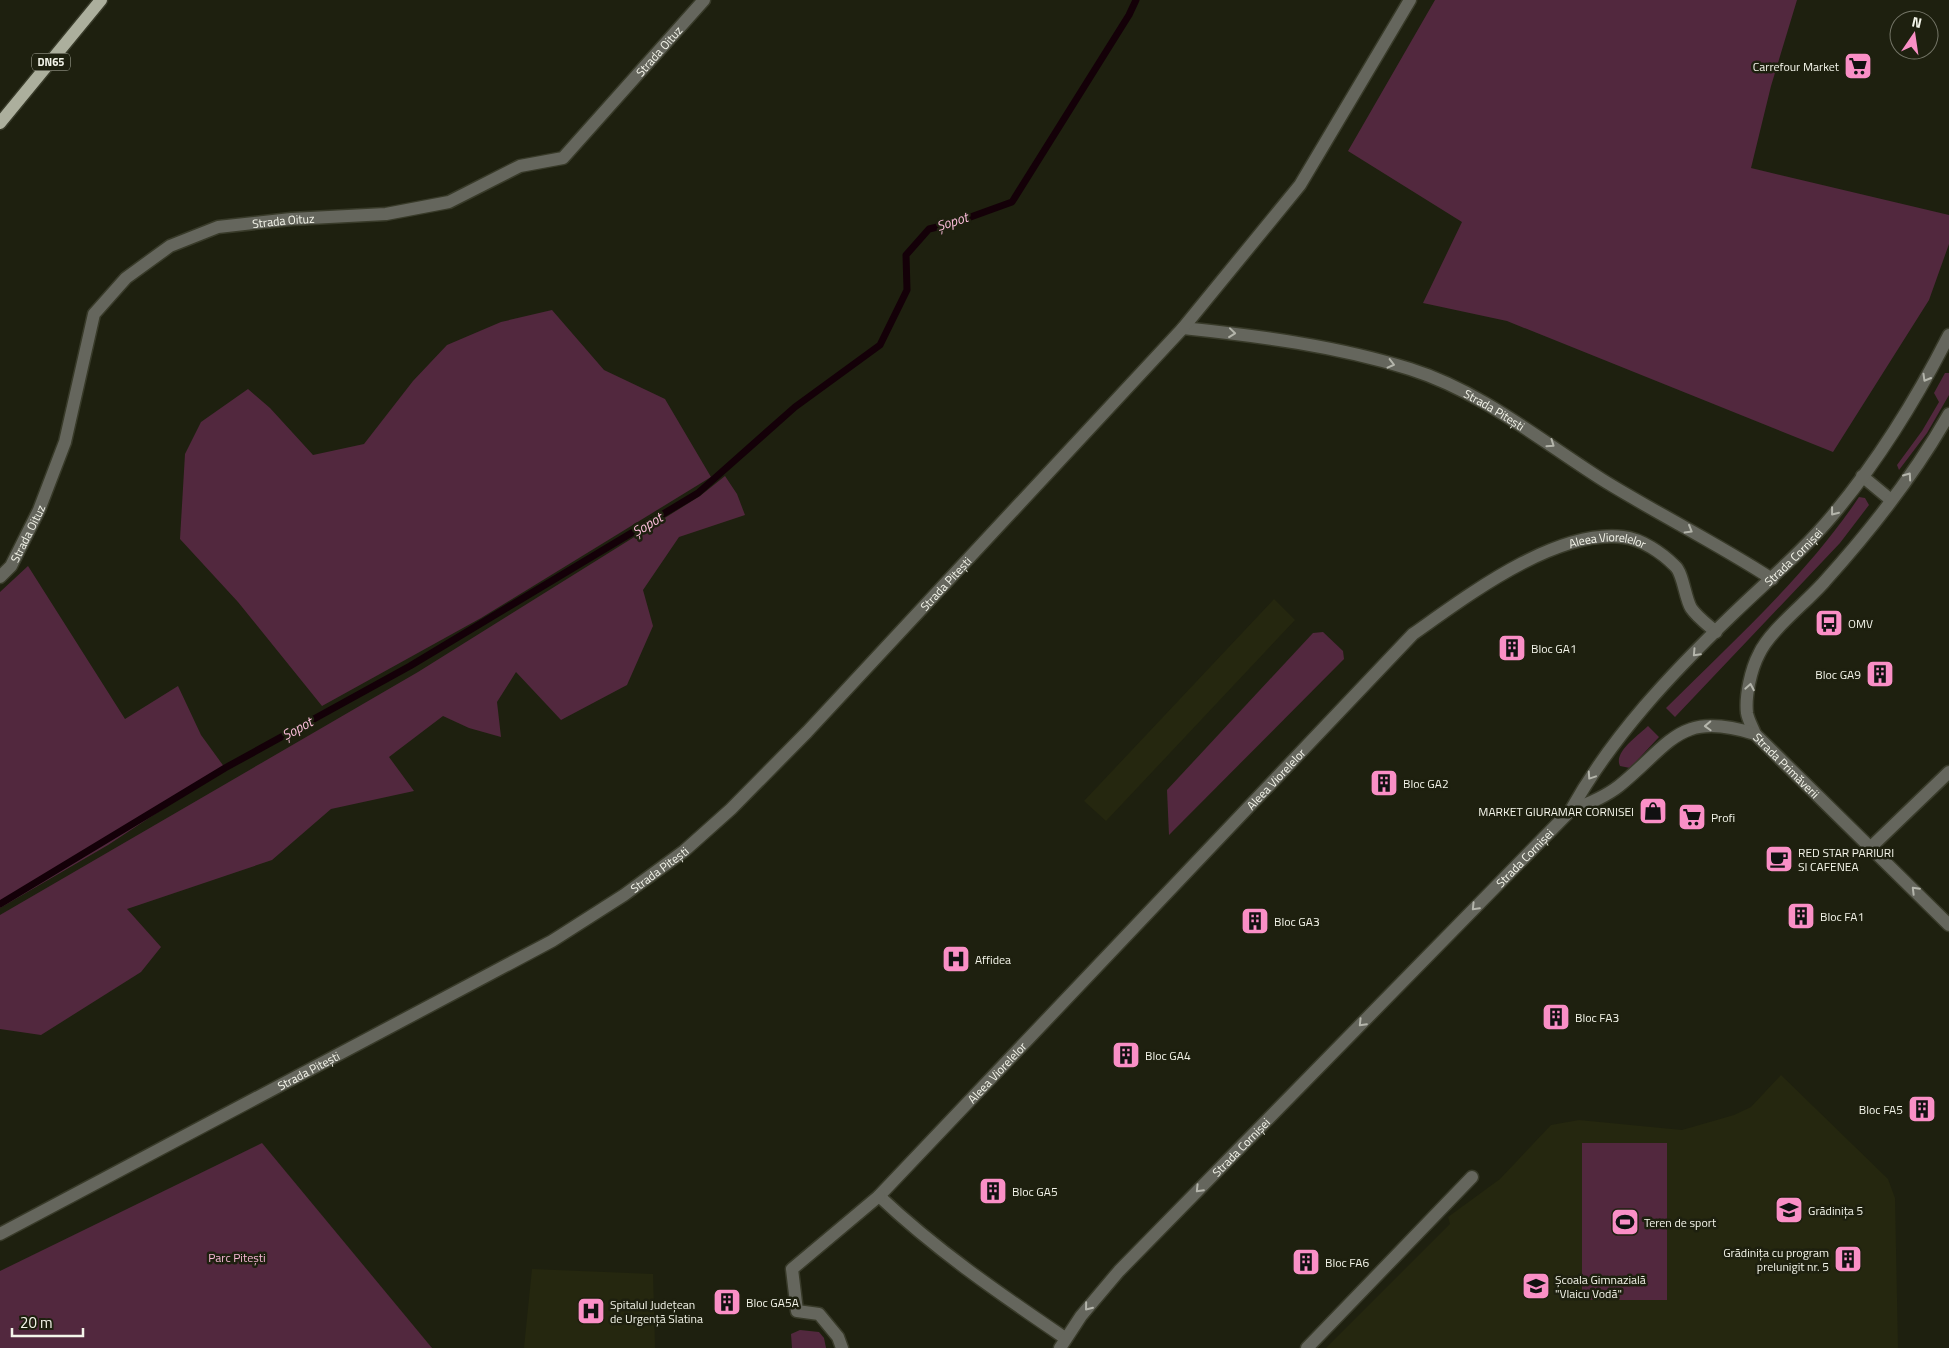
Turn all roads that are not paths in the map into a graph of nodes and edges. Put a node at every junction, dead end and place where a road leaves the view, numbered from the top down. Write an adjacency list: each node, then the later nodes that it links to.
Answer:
1 (101, 0): 4 (main road, DN65)
2 (704, 0): 11 (street, Strada Oituz)
3 (1410, 0): 5 (street, Strada Pitești)
4 (0, 123)
5 (1183, 328): 12 (street, Strada Pitești, one-way to 12); 21 (street, Strada Pitești)
6 (1949, 335): 7 (street, Strada Cornișei)
7 (1946, 350): 9 (street, Strada Cornișei, one-way to 9)
8 (1949, 414): 10 (street, one-way to 8)
9 (1862, 476): 10 (street); 12 (street, Strada Cornișei, one-way to 12)
10 (1891, 500): 14 (street, one-way to 10)
11 (0, 577)
12 (1772, 579): 13 (street, Strada Cornișei)
13 (1716, 632): 16 (street, Strada Cornișei, one-way to 16); 20 (street, Aleea Viorelelor)
14 (1755, 734): 16 (street, Strada Primăverii, one-way to 16); 17 (street, Strada Primăverii)
15 (1949, 772): 17 (street)
16 (1571, 810): 22 (street, Strada Cornișei, one-way to 22)
17 (1871, 847): 18 (street, Strada Primăverii, one-way to 17)
18 (1949, 925)
19 (1472, 1177): 24 (street)
20 (879, 1196): 22 (street); 23 (street, Aleea Viorelelor)
21 (0, 1234)
22 (1062, 1343)
23 (842, 1348)
24 (1307, 1348)

